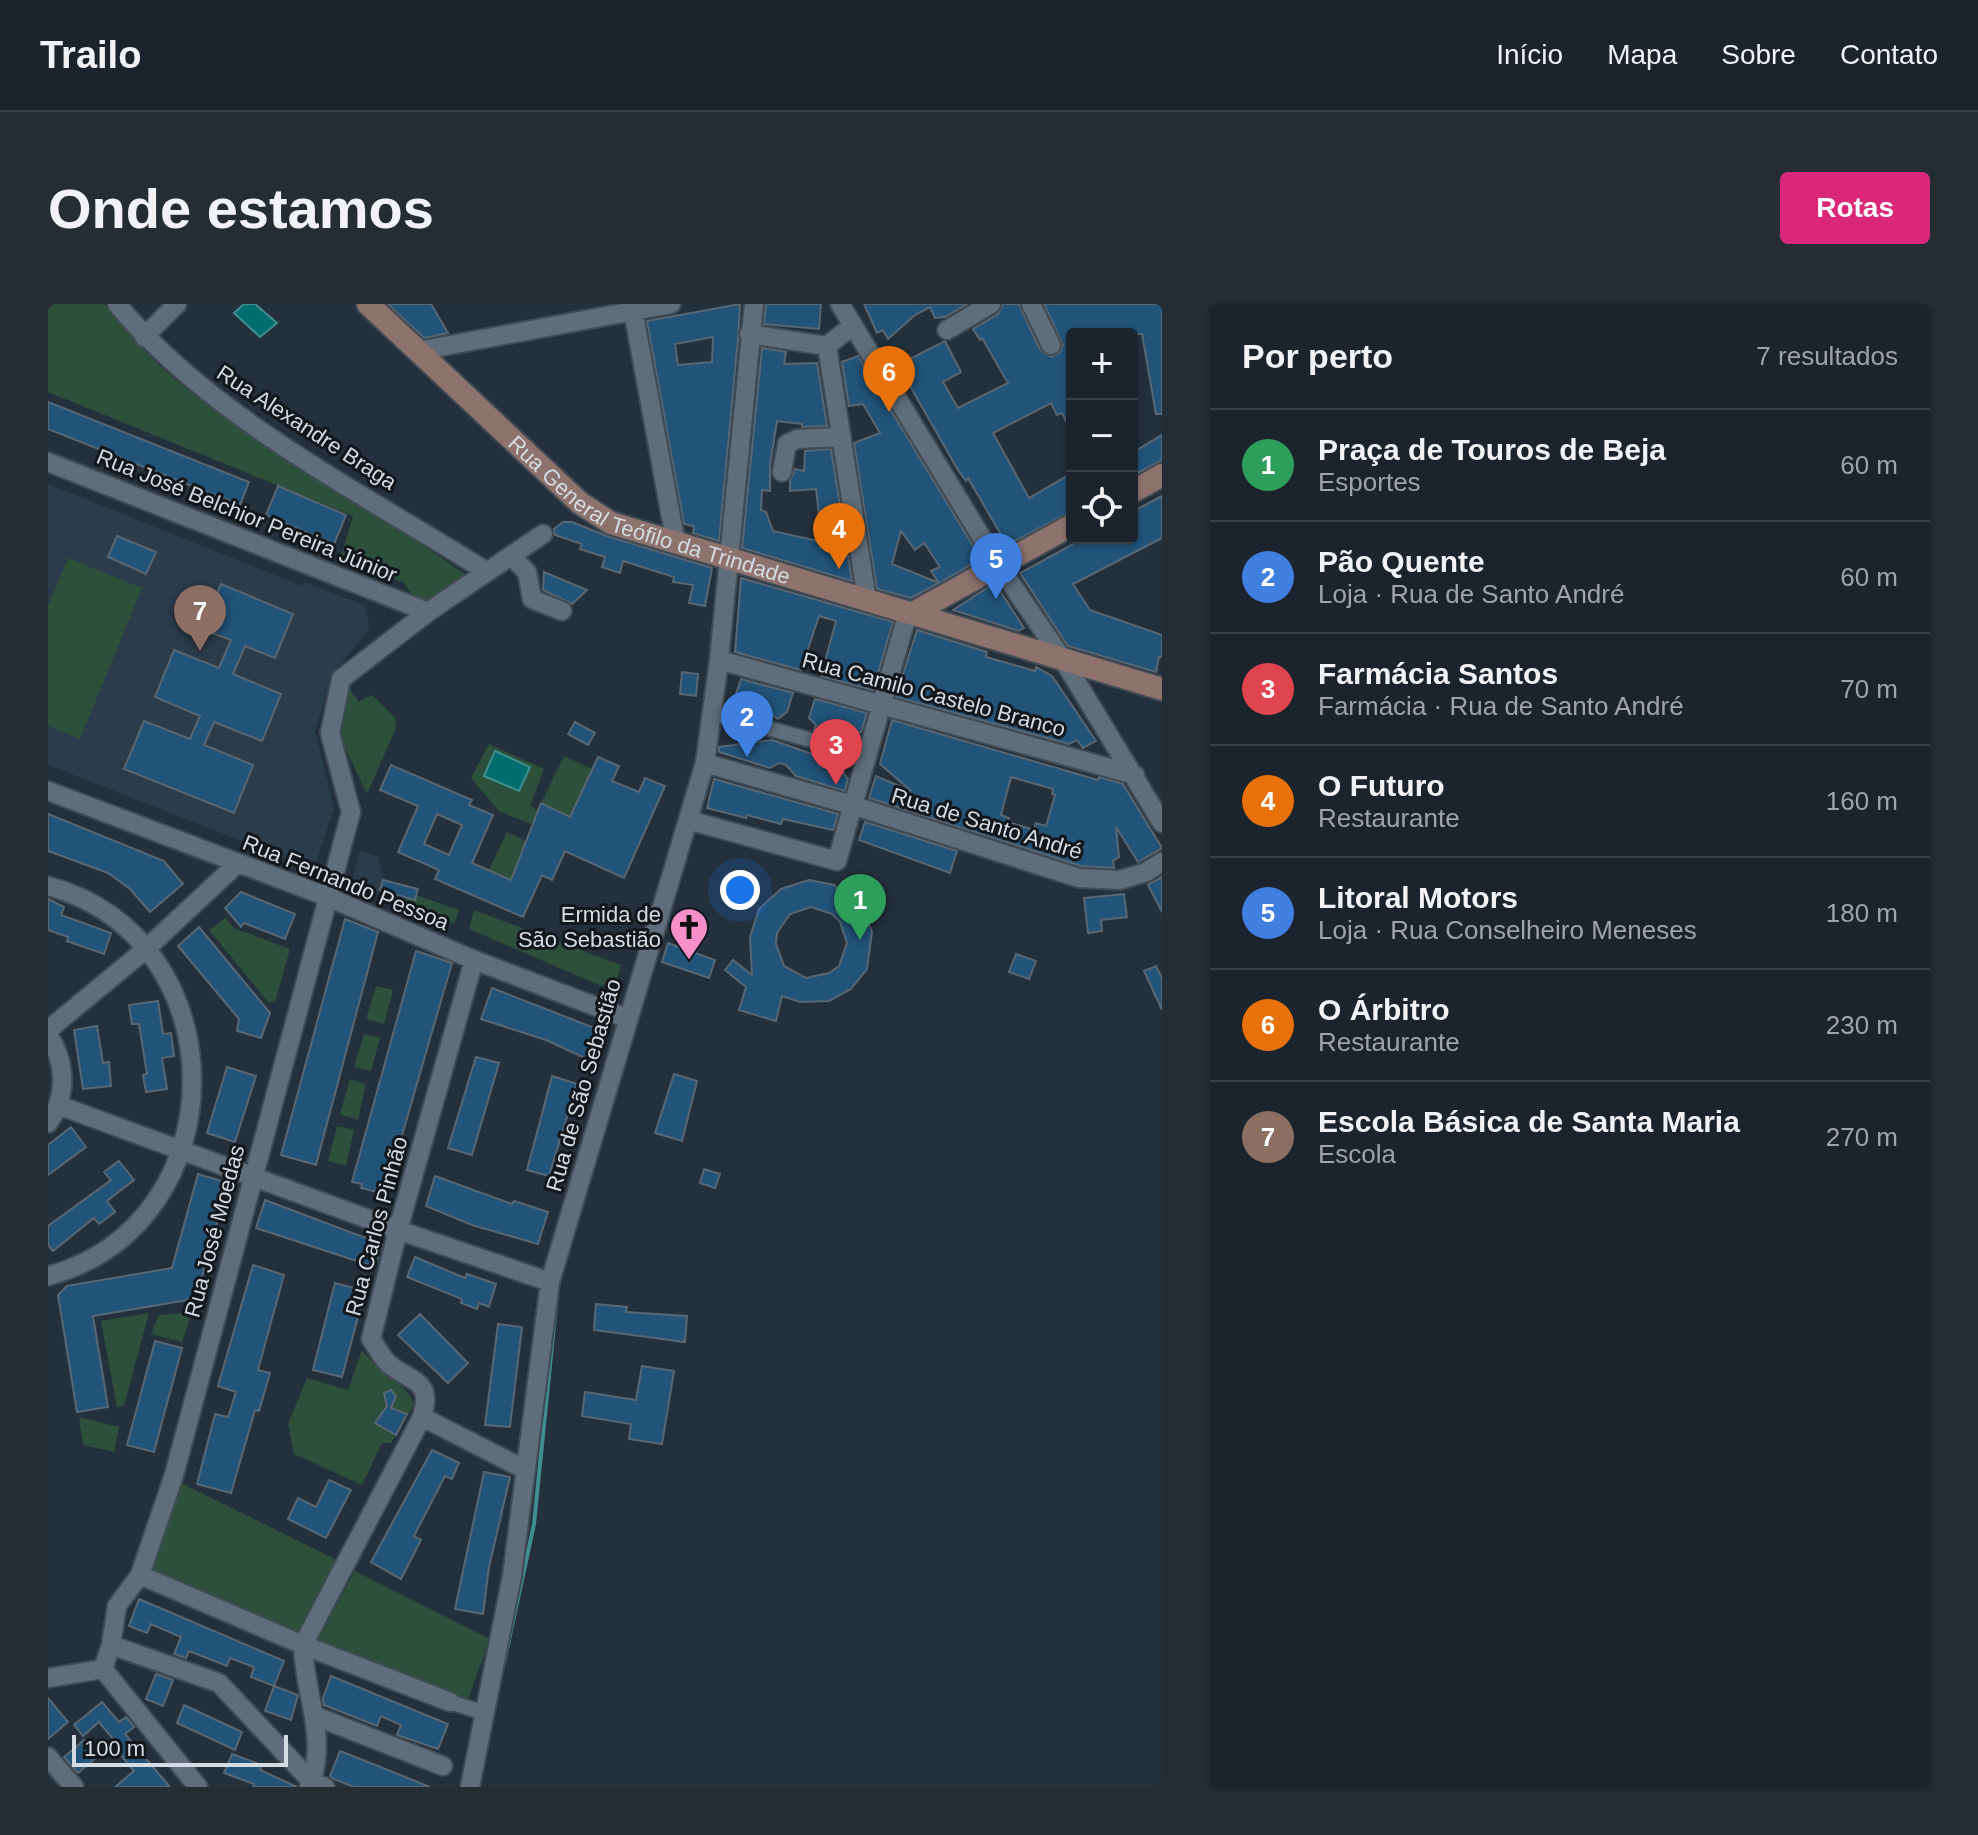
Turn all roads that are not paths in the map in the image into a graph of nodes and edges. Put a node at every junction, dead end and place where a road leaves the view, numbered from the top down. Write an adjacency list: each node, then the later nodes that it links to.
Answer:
1 (117, 304): 13 (street, Rua Alexandre Braga)
2 (177, 304): 13 (street)
3 (368, 304): 16 (main road, Rua General Teófilo da Trindade)
4 (671, 304): 9 (street)
5 (754, 304): 12 (street, Rua de São Sebastião)
6 (991, 304): 11 (street)
7 (1031, 304): 14 (street)
8 (844, 305): 10 (street)
9 (633, 310): 16 (street); 24 (street)
10 (853, 325): 15 (street); 27 (street)
11 (947, 330)
12 (749, 334): 15 (street); 26 (street, Rua de São Sebastião)
13 (144, 337): 28 (street, Rua Alexandre Braga)
14 (1051, 345)
15 (827, 346): 17 (street)
16 (418, 351): 24 (main road, Rua General Teófilo da Trindade)
17 (840, 437): 19 (street); 29 (street)
18 (48, 462): 31 (street, Rua José Belchior Pereira Júnior)
19 (782, 472)
20 (1162, 475): 21 (main road)
21 (1138, 489)
22 (1066, 528): 27 (main road)
23 (543, 534): 25 (street, Rua José Moedas)
24 (676, 544): 26 (main road, Rua General Teófilo da Trindade)
25 (511, 556): 28 (street, Rua José Moedas); 30 (street)
26 (727, 559): 29 (main road, Rua General Teófilo da Trindade); 34 (street, Rua de São Sebastião)
27 (999, 566): 32 (main road); 33 (street)
28 (486, 571): 31 (street, Rua José Moedas)
29 (867, 600): 32 (main road, Rua General Teófilo da Trindade)
30 (562, 611)
31 (428, 612): 48 (street, Rua José Moedas)
32 (911, 613): 33 (main road, Rua General Teófilo da Trindade); 36 (street)
33 (1062, 658): 35 (main road, Rua General Teófilo da Trindade); 40 (street)
34 (719, 660): 36 (street, Rua Camilo Castelo Branco); 37 (street, Rua de São Sebastião)
35 (1162, 689)
36 (882, 705): 38 (street); 40 (street, Rua Camilo Castelo Branco)
37 (713, 713): 38 (street); 39 (street, Rua de São Sebastião)
38 (869, 756): 42 (street)
39 (705, 763): 42 (street, Rua de Santo André); 43 (street, Rua de São Sebastião)
40 (1135, 775): 44 (street)
41 (48, 791): 46 (street, Rua Fernando Pessoa)
42 (855, 806): 43 (street); 45 (street, Rua de Santo André)
43 (688, 820): 51 (street, Rua de São Sebastião)
44 (1162, 823)
45 (1162, 862)
46 (237, 864): 48 (street, Rua Fernando Pessoa); 49 (street)
47 (48, 886): 49 (street)
48 (328, 897): 50 (street, Rua Fernando Pessoa); 56 (street, Rua José Moedas)
49 (146, 949): 52 (street); 55 (street)
50 (474, 960): 51 (street, Rua Fernando Pessoa); 57 (street, Rua Carlos Pinhão)
51 (626, 1018): 59 (street, Rua de São Sebastião)
52 (48, 1032): 53 (street)
53 (58, 1105): 54 (street); 55 (street)
54 (48, 1123)
55 (183, 1151): 56 (street); 58 (street)
56 (253, 1175): 57 (street); 62 (street, Rua José Moedas)
57 (398, 1230): 59 (street); 60 (street, Rua Carlos Pinhão)
58 (48, 1276)
59 (550, 1282): 61 (street, Rua de São Sebastião)
60 (422, 1417): 61 (street); 64 (street)
61 (526, 1470): 68 (street, Rua de São Sebastião)
62 (140, 1575): 63 (street, Rua José Moedas); 64 (street)
63 (111, 1645): 65 (street, Rua José Moedas); 73 (street)
64 (303, 1645): 67 (street); 69 (street)
65 (103, 1669): 66 (street); 75 (street)
66 (48, 1678)
67 (450, 1702): 68 (street)
68 (485, 1713): 76 (street, Rua de São Sebastião)
69 (315, 1716): 71 (street); 73 (street)
70 (49, 1759): 72 (street); 74 (street)
71 (443, 1766)
72 (48, 1781)
73 (315, 1785)
74 (74, 1787)
75 (198, 1787)
76 (470, 1787)

